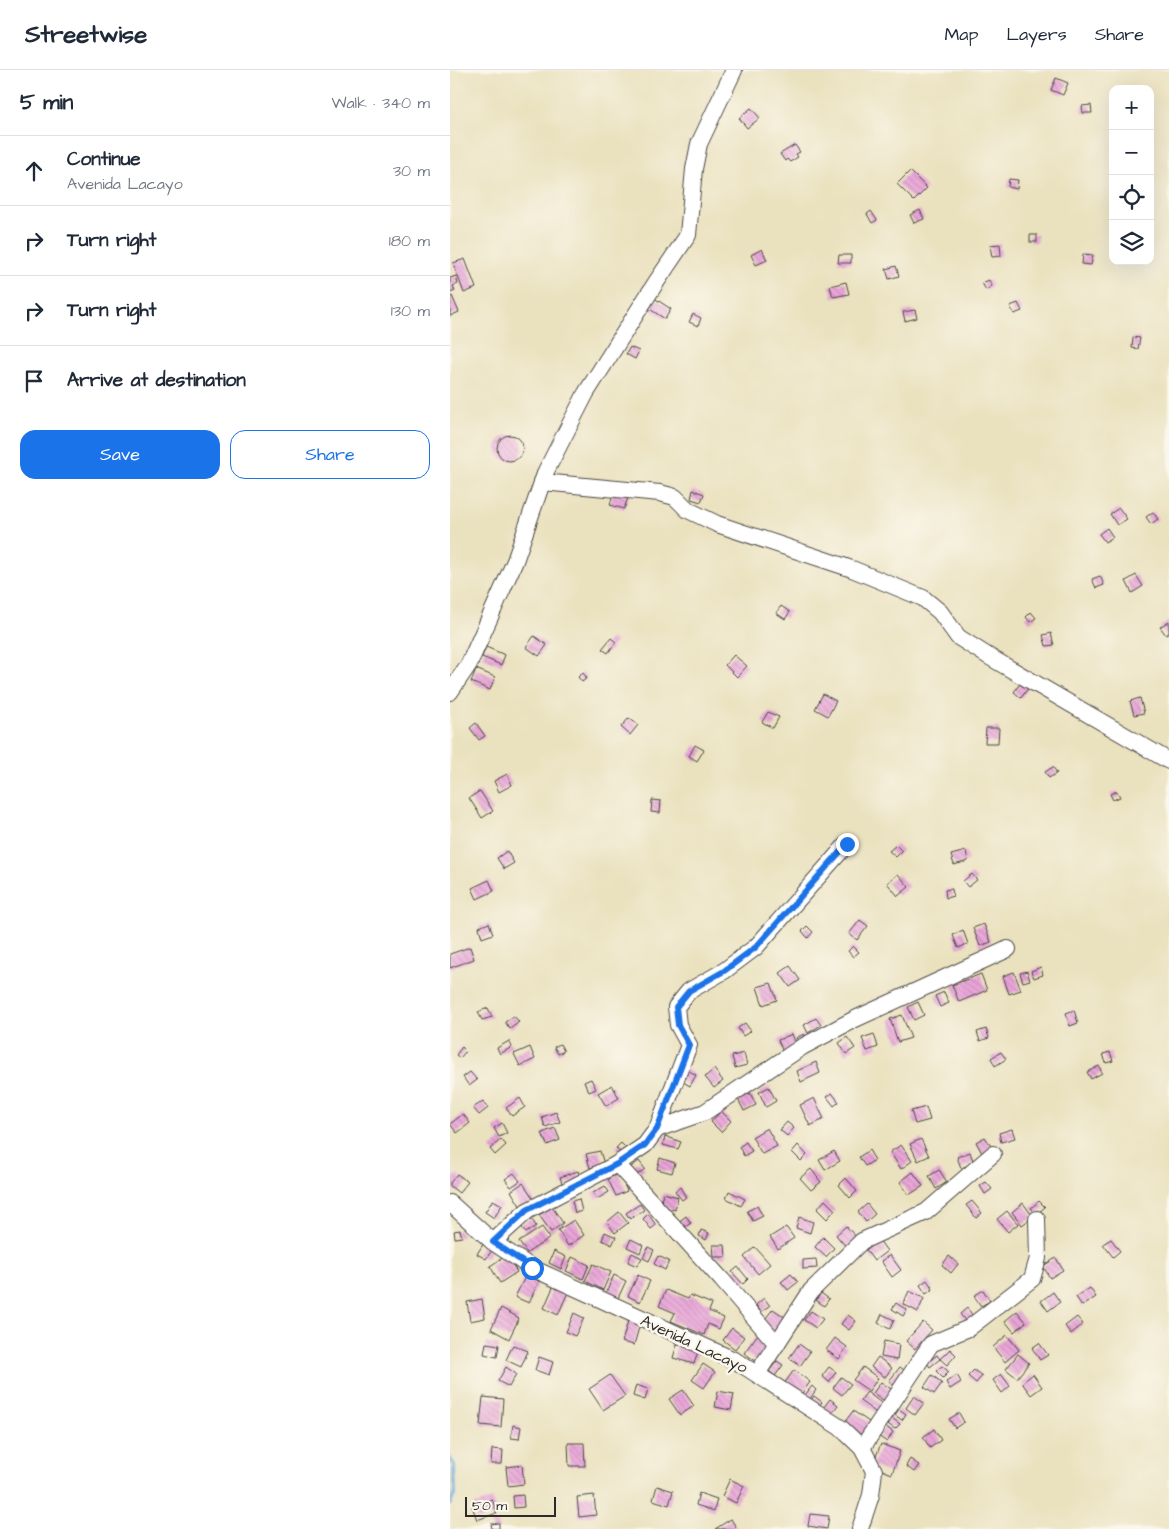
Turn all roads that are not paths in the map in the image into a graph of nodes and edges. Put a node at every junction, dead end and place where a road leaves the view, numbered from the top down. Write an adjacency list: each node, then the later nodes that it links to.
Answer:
1 (734, 70): 2 (street)
2 (542, 482): 3 (street); 4 (street)
3 (450, 692)
4 (1169, 761)
5 (847, 844): 7 (street)
6 (1008, 949): 7 (street)
7 (657, 1129): 9 (street)
8 (993, 1154): 13 (street)
9 (617, 1164): 12 (street); 13 (street)
10 (450, 1203): 12 (street, Avenida Lacayo)
11 (1037, 1219): 15 (street)
12 (493, 1242): 14 (street, Avenida Lacayo)
13 (777, 1344): 14 (street)
14 (758, 1374): 15 (street, Avenida Lacayo)
15 (862, 1448): 16 (street, Avenida Lacayo)
16 (860, 1529)

